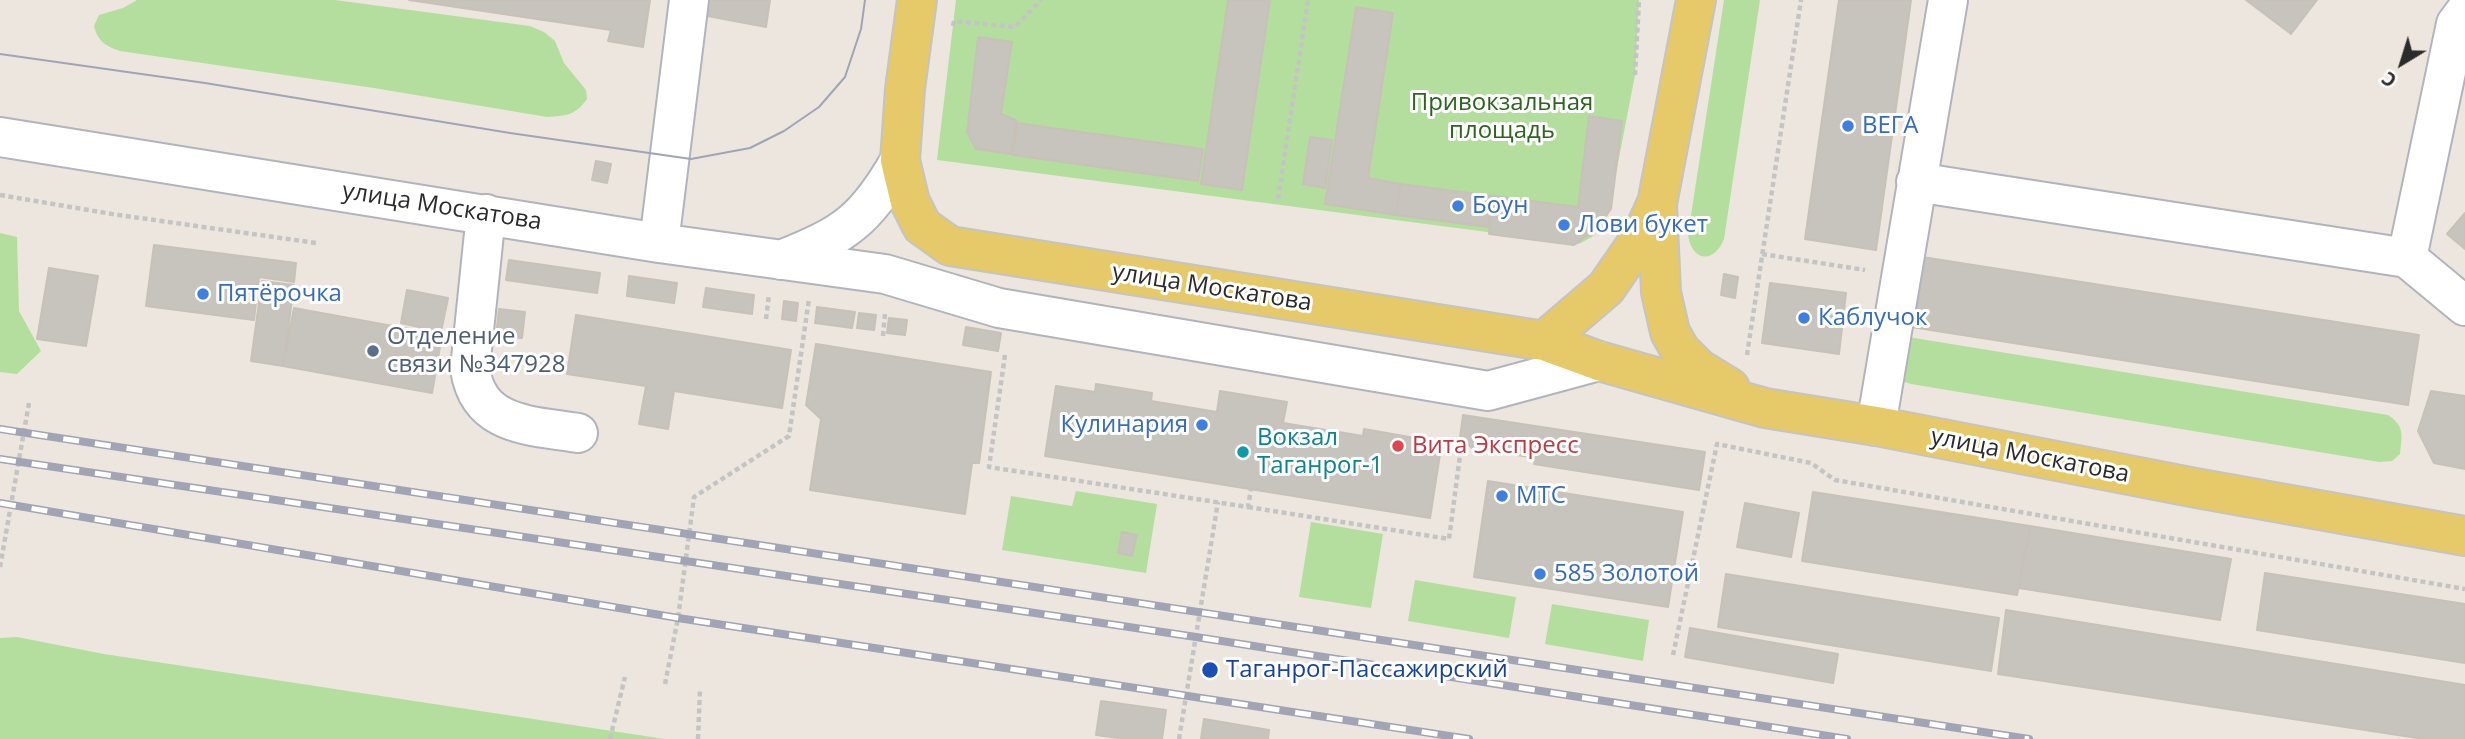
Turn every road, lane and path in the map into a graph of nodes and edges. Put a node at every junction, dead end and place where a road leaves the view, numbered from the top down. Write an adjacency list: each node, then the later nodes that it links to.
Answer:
1 (689, 0): 20 (street)
2 (917, 0): 13 (main road)
3 (1041, 0): 10 (path)
4 (1308, 0): 16 (path)
5 (1639, 0): 11 (path)
6 (1696, 0): 17 (main road)
7 (1801, 0): 22 (path)
8 (1948, 0): 14 (street)
9 (2462, 23): 23 (street)
10 (952, 34)
11 (1635, 75)
12 (0, 137): 18 (street, улица Москатова)
13 (900, 160): 21 (main road); 24 (street)
14 (1916, 182): 23 (street); 25 (street)
15 (0, 195): 19 (path)
16 (1278, 199)
17 (1657, 204): 31 (main road); 37 (main road)
18 (486, 214): 20 (street, улица Москатова); 39 (street)
19 (316, 243)
20 (659, 243): 24 (street, улица Москатова)
21 (950, 246): 26 (street); 31 (main road, улица Москатова)
22 (1762, 254): 25 (path); 33 (path)
23 (2407, 258): 28 (street)
24 (776, 275): 26 (street, улица Москатова); 29 (path)
25 (1900, 275): 38 (street)
26 (886, 291): 30 (path); 35 (street, улица Москатова)
27 (809, 295): 49 (path)
28 (2465, 306)
29 (766, 318)
30 (883, 336)
31 (1544, 341): 34 (main road, улица Москатова); 35 (street)
32 (1005, 355): 42 (path)
33 (1746, 358)
34 (1599, 361): 35 (street, улица Москатова); 37 (main road, улица Москатова)
35 (1488, 391)
36 (29, 403): 45 (path)
37 (1766, 408): 38 (main road, улица Москатова)
38 (1876, 426): 44 (main road, улица Москатова)
39 (578, 433)
40 (1461, 448): 43 (path)
41 (1251, 489): 43 (path)
42 (1218, 502): 43 (path); 53 (path)
43 (1248, 507)
44 (2465, 536)
45 (0, 567)
46 (2465, 589): 47 (path)
47 (1673, 655)
48 (625, 677): 51 (path)
49 (665, 684)
50 (700, 690): 52 (path)
51 (610, 739)
52 (698, 739)
53 (1179, 739)

